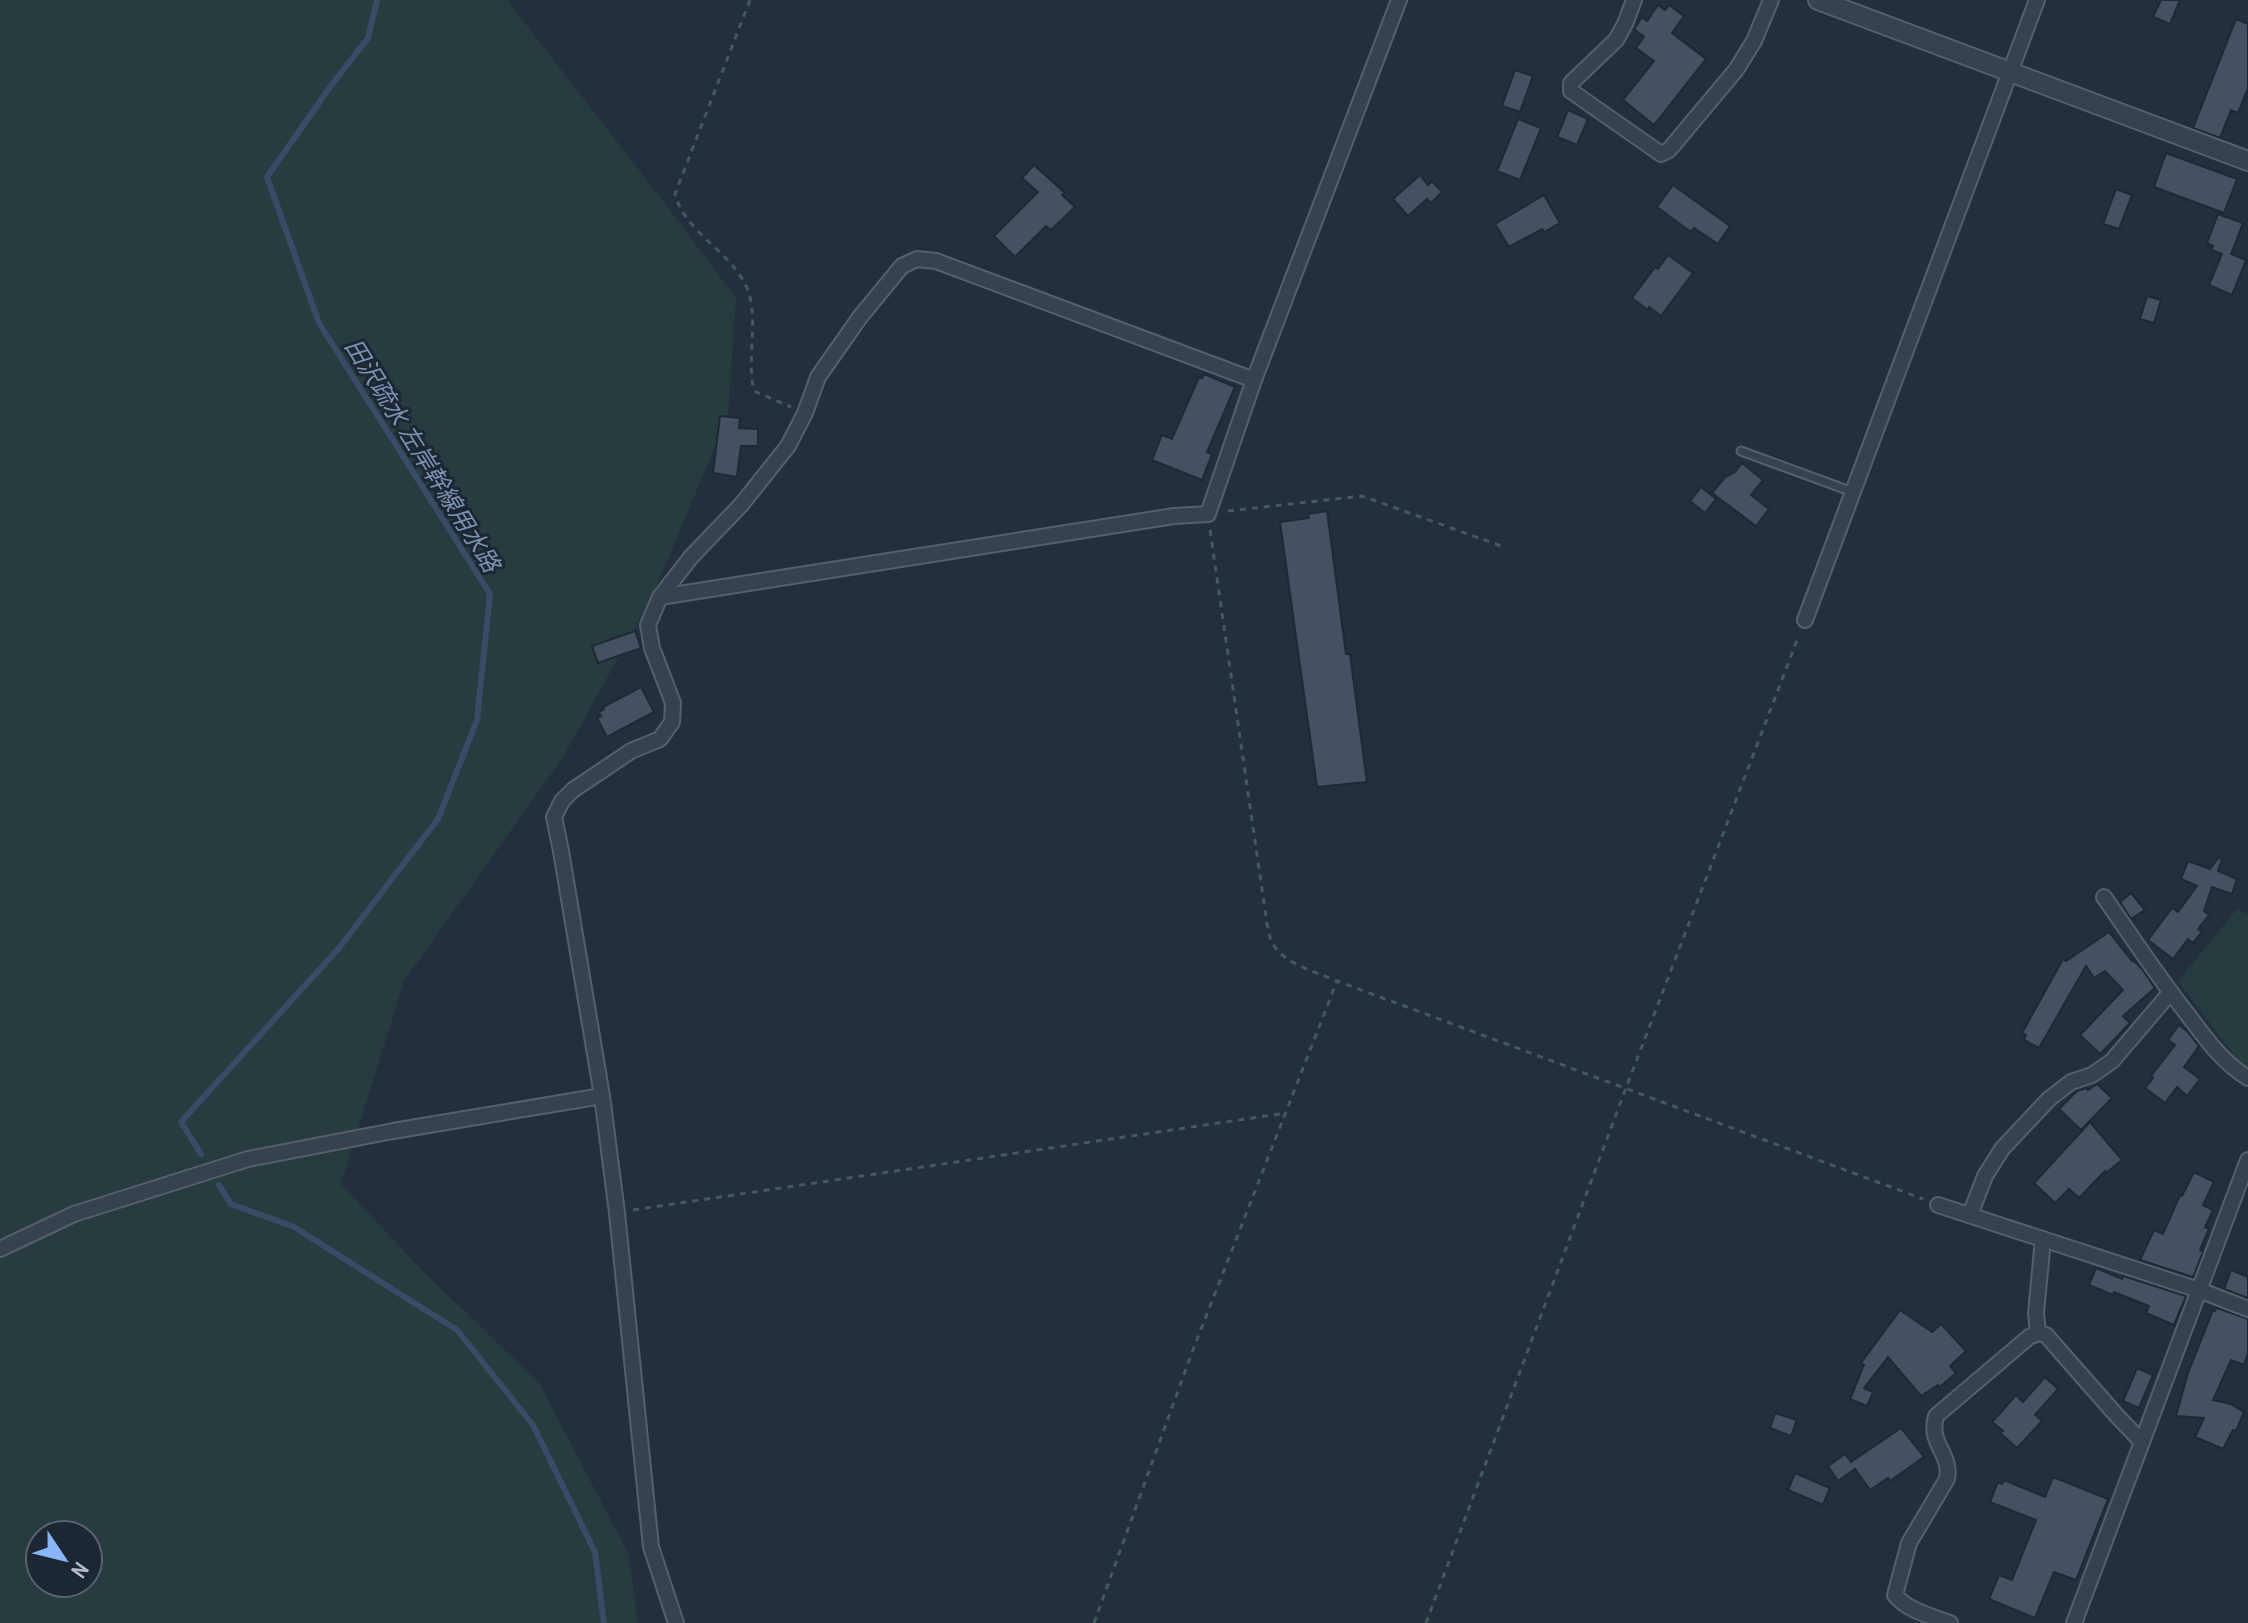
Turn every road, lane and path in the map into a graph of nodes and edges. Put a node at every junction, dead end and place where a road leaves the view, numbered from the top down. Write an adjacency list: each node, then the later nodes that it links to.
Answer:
1 (750, 0): 10 (path)
2 (1399, 0): 9 (street)
3 (1634, 0): 4 (street)
4 (1771, 0)
5 (1818, 0): 7 (street)
6 (2037, 0): 7 (street)
7 (2009, 71): 8 (street); 12 (street)
8 (2248, 161)
9 (1254, 380): 10 (street); 13 (street)
10 (805, 413): 15 (street)
11 (1741, 451): 12 (lane)
12 (1853, 492): 16 (street)
13 (1208, 514): 14 (path); 15 (street); 18 (path)
14 (1504, 547)
15 (660, 597): 22 (street)
16 (1805, 620): 21 (path)
17 (2104, 897): 19 (street)
18 (1337, 981): 21 (path); 23 (path)
19 (2170, 993): 20 (street); 27 (street)
20 (2248, 1078)
21 (1626, 1088): 25 (path); 36 (path)
22 (602, 1096): 26 (street); 29 (street)
23 (1286, 1113): 26 (path); 35 (path)
24 (2248, 1160): 30 (street)
25 (1938, 1205): 27 (street)
26 (617, 1213): 34 (street)
27 (1970, 1215): 28 (street)
28 (2043, 1239): 30 (street); 32 (street)
29 (0, 1249)
30 (2199, 1290): 31 (street); 33 (street)
31 (2248, 1309)
32 (2038, 1333): 33 (street); 37 (street)
33 (2142, 1442): 38 (street)
34 (676, 1623)
35 (1094, 1623)
36 (1426, 1623)
37 (1950, 1623)
38 (2074, 1623)

